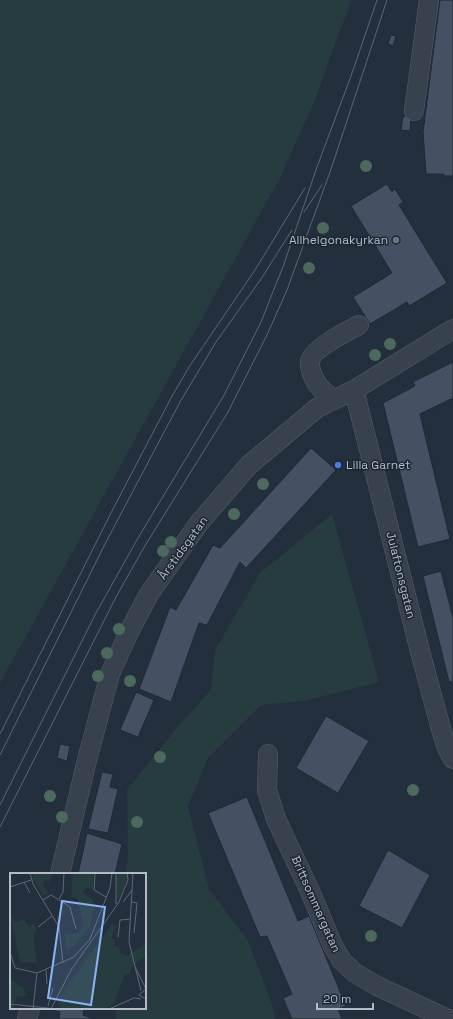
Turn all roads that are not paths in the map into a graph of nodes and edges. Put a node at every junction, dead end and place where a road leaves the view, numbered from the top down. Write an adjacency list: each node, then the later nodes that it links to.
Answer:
1 (429, 0): 2 (street)
2 (414, 111)
3 (359, 325): 6 (street)
4 (453, 329): 5 (street, Årstidsgatan)
5 (354, 390): 6 (street, Årstidsgatan); 8 (street, Julaftonsgatan)
6 (334, 400): 9 (street, Årstidsgatan)
7 (268, 754): 12 (street, Brittsommargatan)
8 (453, 759)
9 (60, 873)
10 (30, 1009): 11 (street)
11 (27, 1019)
12 (448, 1019)

